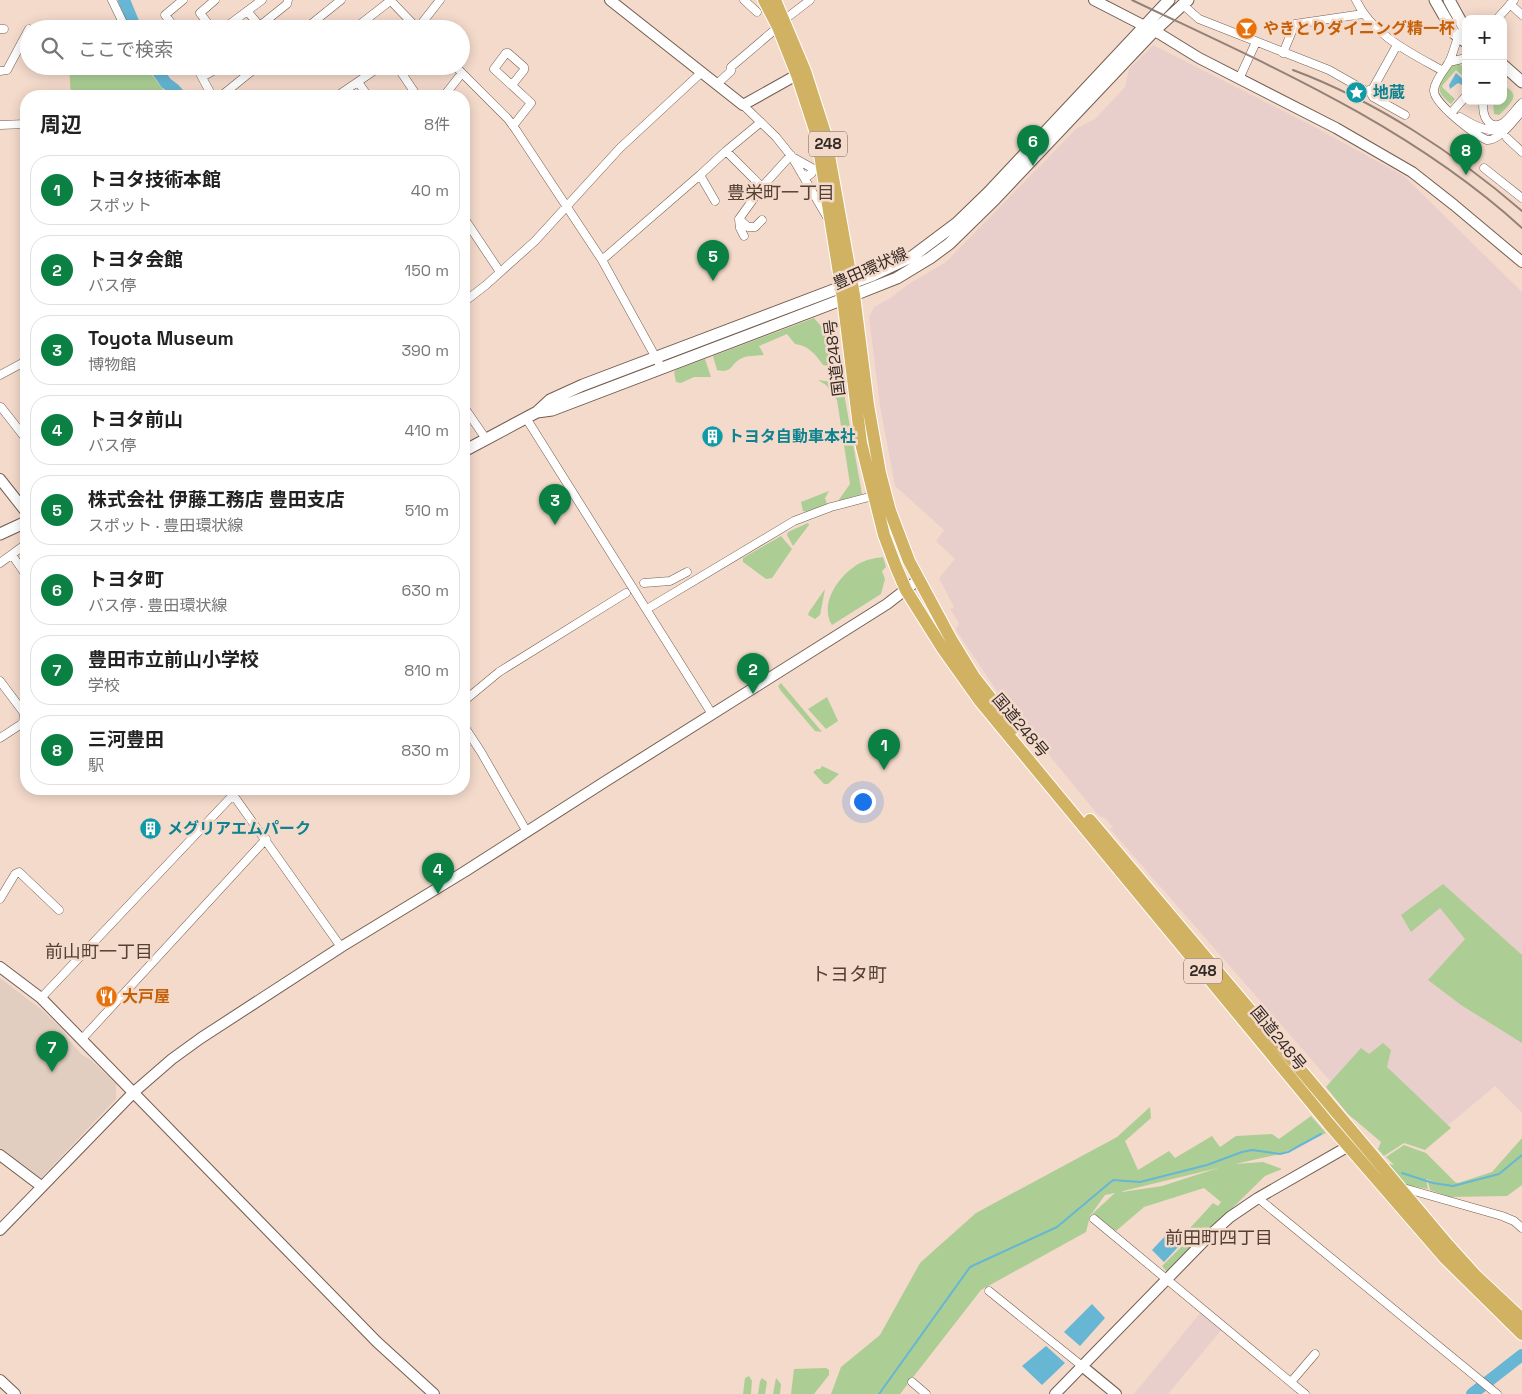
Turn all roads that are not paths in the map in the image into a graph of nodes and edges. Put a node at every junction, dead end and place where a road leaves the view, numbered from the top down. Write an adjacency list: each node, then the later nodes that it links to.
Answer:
1 (112, 0): 26 (street)
2 (215, 0): 28 (street)
3 (262, 0): 21 (street)
4 (288, 0): 31 (street)
5 (341, 0): 32 (street)
6 (390, 0): 33 (street); 34 (street)
7 (440, 0): 35 (street)
8 (610, 0): 50 (street)
9 (744, 0): 22 (street)
10 (764, 0): 36 (highway, 国道248号 / 248)
11 (775, 0): 36 (highway, 国道248号 / 248)
12 (810, 0): 36 (street)
13 (1094, 0): 37 (street)
14 (1356, 0): 23 (street)
15 (1435, 0): 39 (main road)
16 (1449, 0): 38 (main road)
17 (180, 1): 27 (street)
18 (1165, 1): 37 (main road, 豊田環状線)
19 (1185, 2): 37 (main road, 豊田環状線); 41 (street)
20 (1512, 2): 24 (street); 25 (street)
21 (247, 11): 29 (street); 30 (street)
22 (757, 12)
23 (1363, 14): 43 (street); 44 (street)
24 (1501, 15)
25 (1522, 15)
26 (122, 20)
27 (169, 20)
28 (205, 20)
29 (235, 20)
30 (255, 20)
31 (267, 20)
32 (316, 20)
33 (365, 20)
34 (410, 20)
35 (424, 20)
36 (781, 23): 51 (highway, 国道248号 / 248); 63 (street)
37 (1149, 29): 60 (street); 107 (main road, 豊田環状線)
38 (1462, 34)
39 (1462, 37)
40 (1462, 39): 46 (street)
41 (1256, 42): 44 (street); 60 (street)
42 (20, 46): 48 (street)
43 (1397, 46): 49 (street); 71 (street)
44 (1283, 52): 71 (street)
45 (1462, 58): 46 (street)
46 (1449, 62): 49 (street)
47 (1507, 69): 62 (main road)
48 (0, 71)
49 (1443, 71): 77 (street)
50 (702, 72): 63 (street); 98 (street)
51 (801, 73): 75 (street); 101 (highway, 国道248号 / 248); 107 (highway, 国道248号 / 248)
52 (206, 75): 58 (street)
53 (247, 75): 66 (street)
54 (368, 75): 61 (street)
55 (403, 75): 69 (street)
56 (461, 75): 70 (street)
57 (463, 75): 84 (street)
58 (202, 77): 65 (street)
59 (1507, 78): 72 (main road)
60 (1239, 79): 105 (street)
61 (358, 82): 67 (street); 68 (street)
62 (1522, 82)
63 (717, 84): 75 (street)
64 (512, 85): 84 (street)
65 (209, 90)
66 (228, 90)
67 (346, 90)
68 (364, 90)
69 (413, 90)
70 (449, 90)
71 (1369, 90): 80 (street)
72 (1522, 90)
73 (1462, 101): 79 (street)
74 (1522, 103): 76 (street)
75 (743, 105): 81 (street)
76 (1483, 105)
77 (1444, 106): 79 (street); 85 (street)
78 (1522, 111): 85 (street)
79 (1452, 112): 85 (street)
80 (1405, 115)
81 (761, 122): 87 (street); 89 (street)
82 (20, 124): 83 (street)
83 (0, 125)
84 (513, 126): 98 (street)
85 (1504, 129)
86 (1508, 138): 88 (street)
87 (726, 150): 92 (street); 94 (street)
88 (1522, 152)
89 (792, 156): 91 (street); 91 (street); 94 (street)
90 (1484, 168): 95 (street)
91 (802, 174): 101 (street)
92 (700, 175): 97 (street); 104 (street)
93 (1522, 185): 95 (street)
94 (762, 187): 99 (street)
95 (1515, 192): 96 (street)
96 (1522, 198)
97 (715, 201)
98 (566, 208): 104 (street); 106 (street)
99 (739, 219): 100 (street); 103 (street)
100 (762, 220)
101 (831, 223): 107 (highway, 国道248号 / 248)
102 (470, 227): 106 (street)
103 (744, 236)
104 (602, 260): 109 (street)
105 (1522, 262)
106 (500, 272): 108 (street)
107 (848, 290): 109 (main road, 豊田環状線); 119 (highway, 国道248号 / 248); 128 (highway, 国道248号 / 248)
108 (470, 298)
109 (659, 362): 113 (main road, 豊田環状線)
110 (20, 364): 111 (street)
111 (0, 375)
112 (0, 407): 115 (street)
113 (531, 415): 116 (main road, 豊田環状線); 132 (street)
114 (470, 416): 116 (street)
115 (20, 431)
116 (486, 439): 117 (main road, 豊田環状線)
117 (470, 448)
118 (0, 479): 120 (street)
119 (873, 496): 130 (highway, 国道248号 / 248); 132 (street)
120 (20, 504)
121 (20, 525): 122 (main road)
122 (0, 534)
123 (20, 549): 124 (street)
124 (12, 555): 125 (street); 126 (street)
125 (0, 563)
126 (20, 566)
127 (687, 572): 129 (street)
128 (918, 580): 130 (street); 151 (highway, 国道248号 / 248)
129 (644, 583)
130 (906, 590): 136 (street); 151 (highway, 国道248号 / 248)
131 (626, 593): 134 (street)
132 (647, 609): 136 (street)
133 (0, 680): 135 (street)
134 (470, 695)
135 (20, 708)
136 (712, 714): 142 (street)
137 (20, 725): 139 (street)
138 (470, 735): 142 (street)
139 (0, 738)
140 (228, 795): 148 (street)
141 (233, 795): 143 (street)
142 (527, 832): 146 (street)
143 (266, 839): 146 (street); 149 (street)
144 (0, 899): 145 (street)
145 (58, 910)
146 (341, 948): 150 (street)
147 (0, 968): 148 (street)
148 (41, 998): 149 (street)
149 (82, 1039): 150 (street)
150 (134, 1092): 153 (street); 170 (street)
151 (1354, 1143): 154 (highway, 国道248号 / 248); 155 (street); 162 (highway, 国道248号 / 248)
152 (0, 1155): 153 (street)
153 (41, 1186): 158 (street)
154 (1398, 1186): 157 (street); 161 (highway, 国道248号 / 248)
155 (1258, 1198): 159 (street); 168 (street)
156 (1094, 1219): 159 (street)
157 (1522, 1228)
158 (0, 1230)
159 (1167, 1278): 164 (street); 167 (street)
160 (989, 1290): 164 (street)
161 (1522, 1319)
162 (1522, 1334)
163 (1315, 1354): 167 (street)
164 (1082, 1366): 172 (street); 173 (street)
165 (0, 1380): 169 (street)
166 (912, 1382): 171 (street)
167 (1291, 1382): 174 (street)
168 (1495, 1392)
169 (15, 1394)
170 (434, 1394)
171 (926, 1394)
172 (1055, 1394)
173 (1116, 1394)
174 (1305, 1394)

